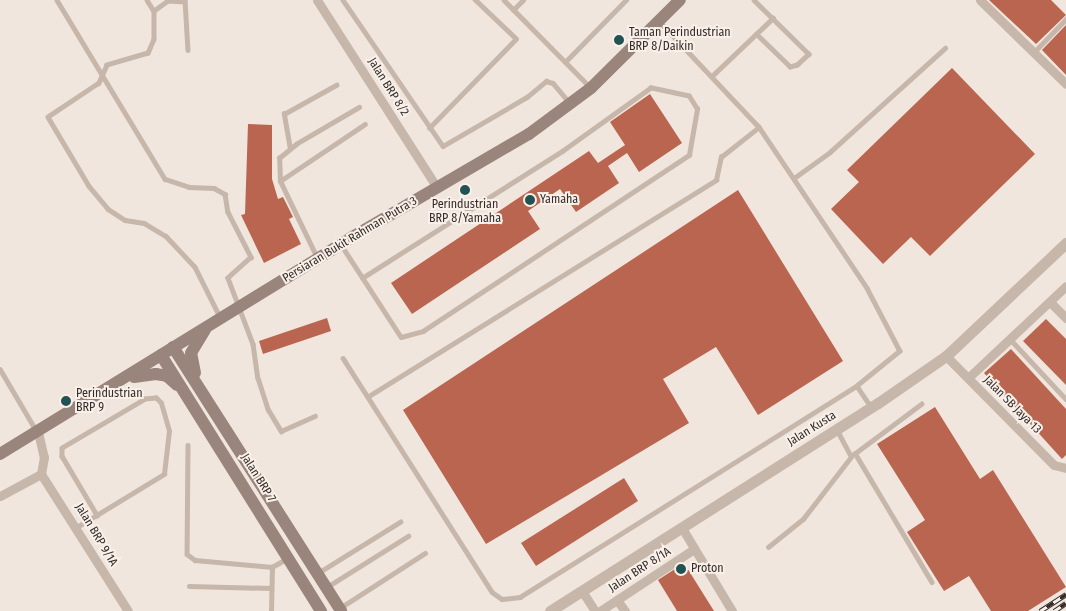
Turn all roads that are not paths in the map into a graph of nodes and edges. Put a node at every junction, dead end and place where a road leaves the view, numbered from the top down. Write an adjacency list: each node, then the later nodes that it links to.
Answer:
1 (57, 0): 23 (lane)
2 (147, 0): 14 (lane)
3 (317, 0): 36 (street, Jalan BRP 8/2)
4 (343, 0): 32 (lane)
5 (475, 0): 32 (lane)
6 (504, 0): 13 (lane)
7 (523, 0): 13 (lane)
8 (626, 0): 22 (lane)
9 (680, 0): 17 (main road, Persiaran Bukit Rahman Putra 3)
10 (754, 0): 15 (lane)
11 (980, 0): 21 (street)
12 (185, 1): 14 (lane); 20 (lane)
13 (513, 10): 22 (lane)
14 (154, 11): 23 (lane)
15 (773, 18): 18 (lane); 18 (lane)
16 (1066, 19): 21 (lane)
17 (660, 20): 24 (lane); 27 (main road, Persiaran Bukit Rahman Putra 3)
18 (756, 34): 24 (lane)
19 (945, 48): 34 (lane)
20 (188, 50)
21 (1033, 52): 25 (street)
22 (565, 62): 27 (lane)
23 (103, 76): 43 (lane); 44 (lane)
24 (712, 76): 31 (lane)
25 (1066, 84)
26 (336, 86): 33 (lane)
27 (591, 88): 28 (main road, Persiaran Bukit Rahman Putra 3)
28 (571, 105): 32 (lane); 36 (main road, Persiaran Bukit Rahman Putra 3)
29 (359, 107): 33 (lane)
30 (365, 124): 35 (lane)
31 (759, 126): 34 (lane); 57 (lane)
32 (429, 128)
33 (290, 149): 35 (lane)
34 (794, 178): 55 (lane)
35 (280, 180): 39 (lane)
36 (436, 188): 38 (main road, Persiaran Bukit Rahman Putra 3)
37 (1066, 243): 50 (street, Jalan Kusta)
38 (341, 245): 39 (main road, Persiaran Bukit Rahman Putra 3); 40 (lane)
39 (318, 259): 43 (main road, Persiaran Bukit Rahman Putra 3)
40 (363, 278): 40 (lane)
41 (1066, 286): 42 (street)
42 (1050, 302): 45 (street); 47 (street)
43 (239, 307): 44 (main road, Persiaran Bukit Rahman Putra 3); 62 (lane)
44 (220, 318): 46 (main road, Persiaran Bukit Rahman Putra 3)
45 (1066, 318)
46 (208, 326): 48 (main road, Persiaran Bukit Rahman Putra 3); 56 (main road)
47 (1010, 339): 53 (street); 58 (lane)
48 (173, 347): 49 (main road, Persiaran Bukit Rahman Putra 3); 56 (main road, Jalan BRP 7)
49 (161, 355): 54 (main road, Persiaran Bukit Rahman Putra 3); 59 (main road, Jalan BRP 7)
50 (946, 356): 53 (street, Jalan SB Jaya 13); 61 (street, Jalan Kusta)
51 (343, 358): 57 (lane)
52 (0, 369): 64 (lane)
53 (968, 378): 68 (street, Jalan SB Jaya 13)
54 (123, 381): 59 (main road); 64 (main road, Persiaran Bukit Rahman Putra 3)
55 (857, 386): 57 (lane); 61 (lane)
56 (202, 390): 81 (main road, Jalan BRP 7)
57 (369, 396)
58 (1066, 399)
59 (191, 402): 79 (main road, Jalan BRP 7)
60 (921, 404): 67 (lane)
61 (871, 408): 63 (street, Jalan Kusta)
62 (315, 416)
63 (836, 430): 67 (lane); 74 (street, Jalan Kusta)
64 (38, 432): 66 (main road, Persiaran Bukit Rahman Putra 3); 69 (street)
65 (188, 445): 80 (lane)
66 (0, 454)
67 (853, 455): 76 (lane); 82 (lane)
68 (1063, 469)
69 (41, 474): 70 (street); 73 (street, Jalan BRP 9/1A)
70 (0, 496)
71 (97, 515): 71 (lane); 73 (lane)
72 (400, 522): 81 (lane)
73 (77, 527): 89 (street, Jalan BRP 9/1A)
74 (682, 528): 77 (street); 86 (street, Jalan Kusta)
75 (408, 536): 84 (lane)
76 (768, 547)
77 (694, 549): 87 (street, Jalan BRP 8/1A); 96 (street)
78 (425, 553): 88 (lane)
79 (287, 558): 80 (lane); 91 (main road, Jalan BRP 7)
80 (272, 566): 85 (lane)
81 (317, 574): 84 (main road, Jalan BRP 7)
82 (932, 582)
83 (189, 586): 85 (lane)
84 (326, 587): 88 (main road, Jalan BRP 7)
85 (271, 588): 90 (lane)
86 (582, 591): 92 (street, Jalan Kusta); 93 (street)
87 (617, 600): 94 (street, Jalan BRP 8/1A); 95 (street)
88 (340, 610)
89 (128, 611)
90 (271, 611)
91 (322, 611)
92 (550, 611)
93 (595, 611)
94 (600, 611)
95 (625, 611)
96 (732, 611)

